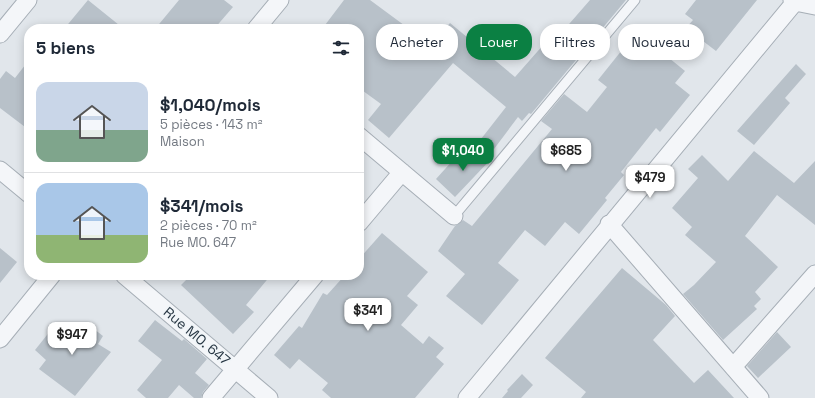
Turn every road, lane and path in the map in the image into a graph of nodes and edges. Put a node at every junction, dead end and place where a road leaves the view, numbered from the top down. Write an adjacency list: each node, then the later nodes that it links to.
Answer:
1 (28, 0): 7 (street)
2 (280, 0): 6 (street)
3 (635, 0): 12 (lane)
4 (794, 1): 5 (street); 14 (street)
5 (815, 6)
6 (260, 24)
7 (0, 34)
8 (364, 140): 10 (street)
9 (0, 170): 11 (street)
10 (402, 172): 12 (street); 13 (street)
11 (24, 190)
12 (454, 216)
13 (364, 217)
14 (609, 224): 20 (street); 24 (street)
15 (815, 274): 20 (street)
16 (48, 280): 19 (street)
17 (130, 280): 21 (street, Rue MO. 647)
18 (311, 280): 21 (street)
19 (0, 339)
20 (733, 367): 25 (street)
21 (236, 370): 22 (street); 23 (street, Rue MO. 647)
22 (211, 398)
23 (269, 398)
24 (466, 398)
25 (760, 398)

